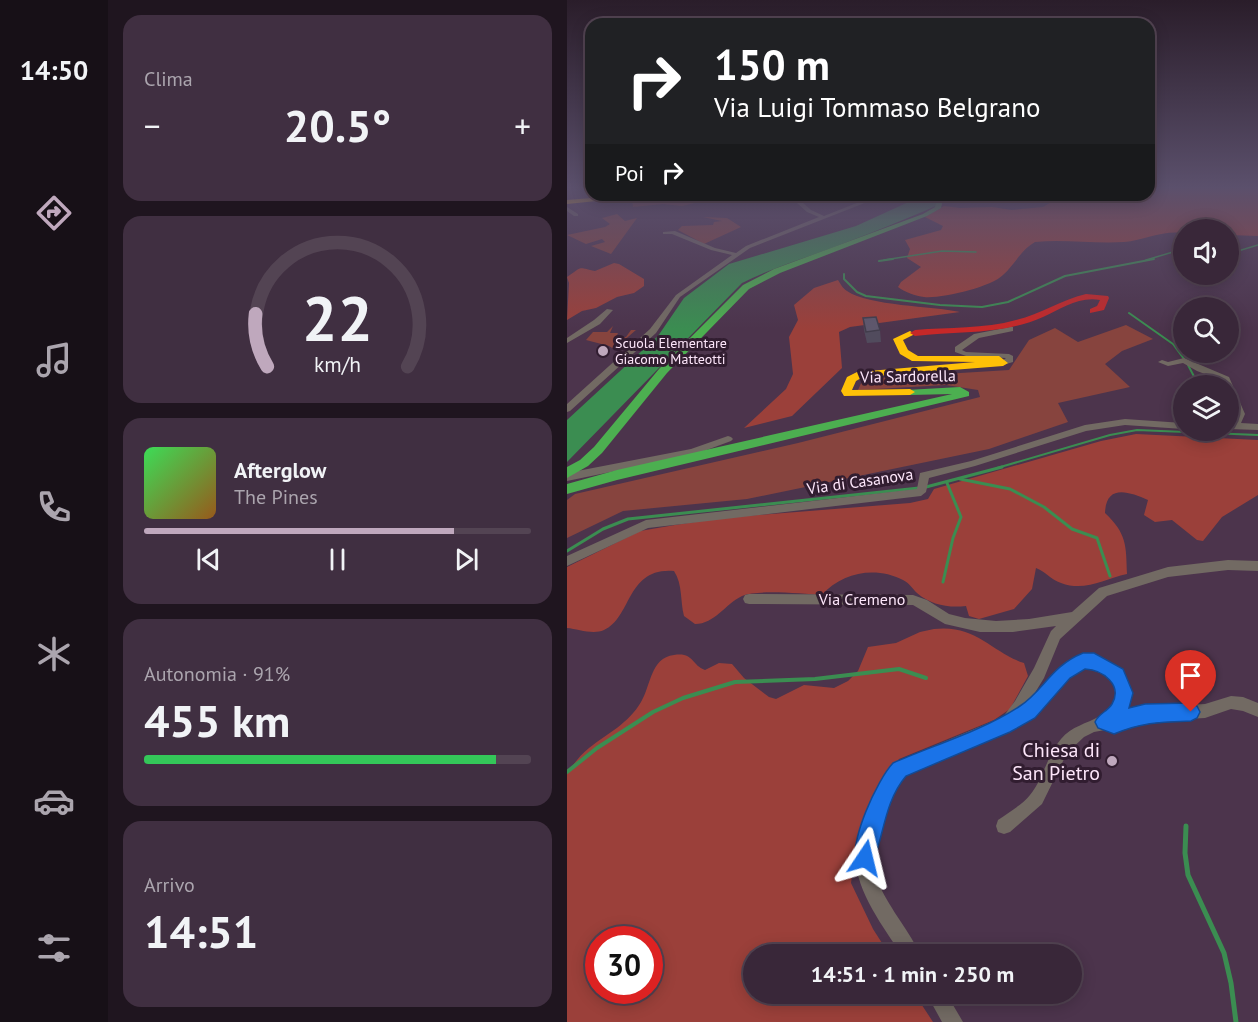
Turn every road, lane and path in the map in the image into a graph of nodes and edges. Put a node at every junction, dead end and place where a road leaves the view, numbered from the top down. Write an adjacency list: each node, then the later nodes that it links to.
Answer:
1 (677, 234): 4 (street)
2 (781, 234): 4 (street)
3 (878, 234): 17 (street)
4 (738, 255): 12 (street)
5 (609, 309): 8 (street)
6 (1093, 311): 10 (street, Via Sardorella)
7 (1010, 329): 10 (street)
8 (567, 341)
9 (1162, 362): 11 (street)
10 (1003, 363): 18 (street, Via Sardorella)
11 (1216, 375)
12 (567, 409)
13 (1173, 425): 19 (street, Via di Casanova)
14 (1239, 426): 15 (street)
15 (1258, 427)
16 (728, 439): 17 (street)
17 (567, 475)
18 (567, 489)
19 (567, 561)
20 (1258, 566): 22 (street)
21 (749, 598): 22 (street, Via Cremeno)
22 (1075, 617): 25 (street)
23 (1258, 710): 24 (street)
24 (1104, 722): 25 (street); 26 (street)
25 (1004, 725): 27 (street)
26 (1004, 826)
27 (905, 944)
28 (942, 1004): 29 (street)
29 (953, 1022)

